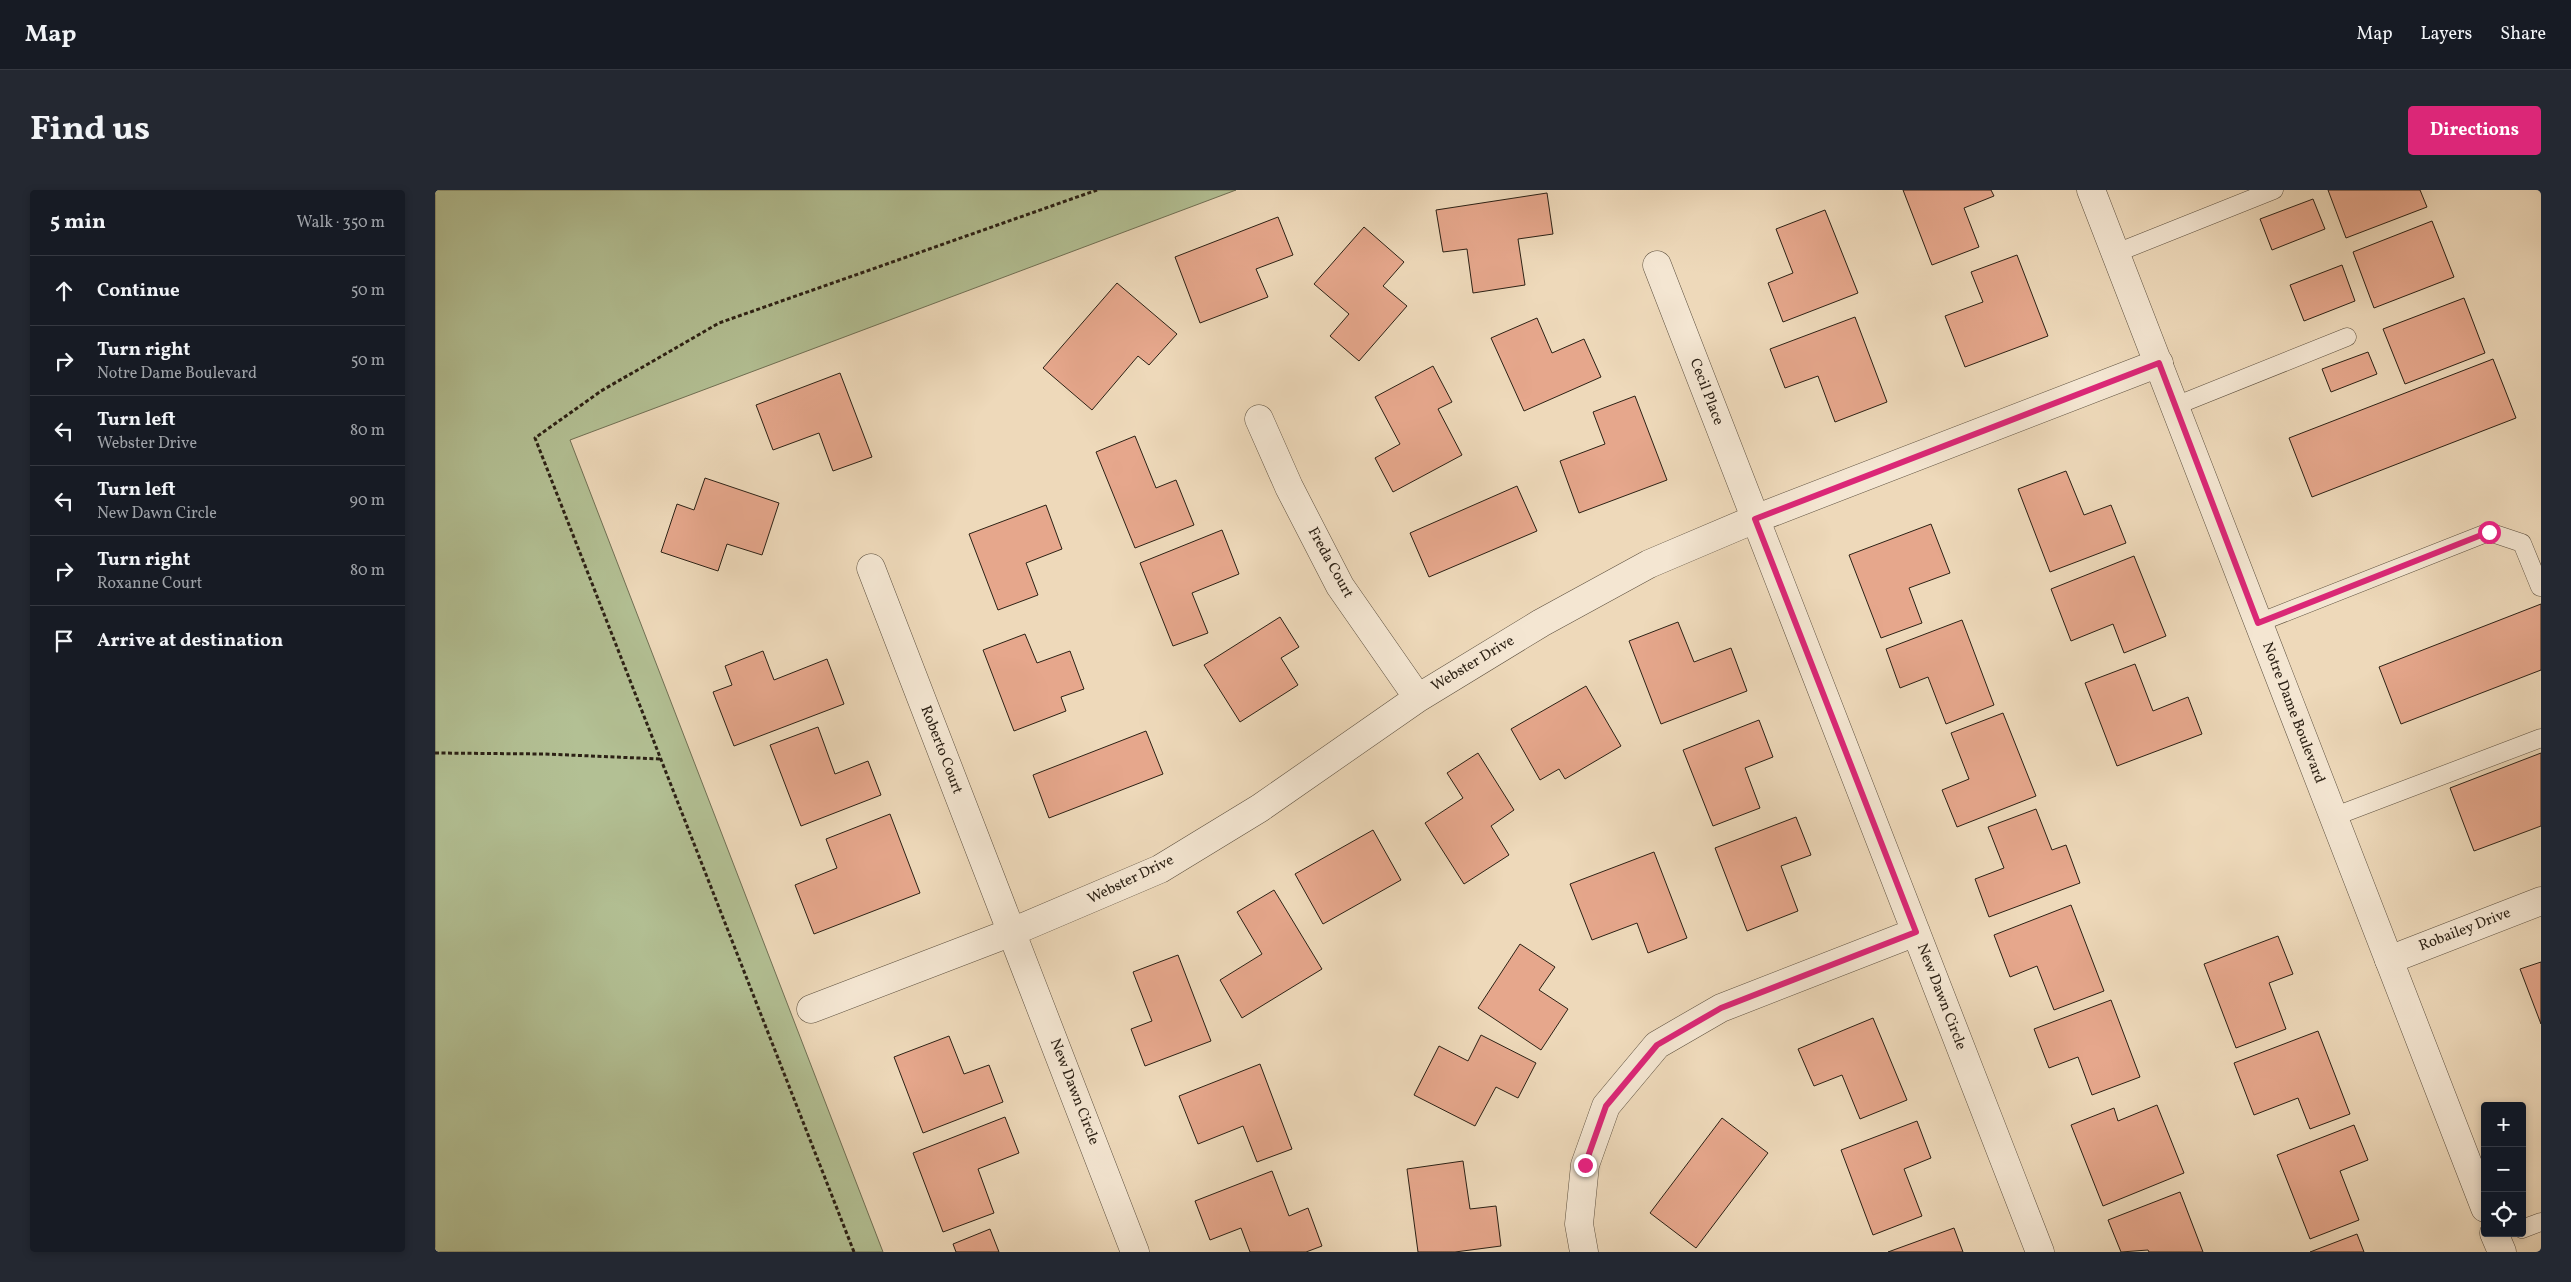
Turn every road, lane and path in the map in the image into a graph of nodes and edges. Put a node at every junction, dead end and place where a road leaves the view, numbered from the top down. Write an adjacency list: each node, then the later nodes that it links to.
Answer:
1 (1097, 190): 17 (path)
2 (2091, 190): 4 (street, Notre Dame Boulevard)
3 (2274, 190): 4 (lane)
4 (2116, 253): 7 (street, Notre Dame Boulevard)
5 (1657, 265): 10 (street, Cecil Place)
6 (2347, 337): 8 (lane)
7 (2159, 363): 8 (street, Notre Dame Boulevard); 10 (street, Webster Drive)
8 (2175, 406): 13 (street, Notre Dame Boulevard)
9 (1259, 419): 14 (street, Freda Court)
10 (1755, 519): 14 (street, Webster Drive); 21 (street, New Dawn Circle)
11 (871, 568): 20 (street, Roberto Court)
12 (2540, 587): 13 (lane)
13 (2258, 623): 18 (street, Notre Dame Boulevard)
14 (1418, 698): 20 (street, Webster Drive)
15 (2541, 738): 18 (lane)
16 (435, 753): 17 (path)
17 (661, 759): 27 (path)
18 (2333, 817): 22 (street, Notre Dame Boulevard)
19 (2541, 901): 22 (street, Robailey Drive)
20 (1012, 932): 23 (street, Webster Drive); 28 (street, New Dawn Circle)
21 (1916, 932): 29 (street); 30 (street, New Dawn Circle)
22 (2389, 960): 24 (street, Notre Dame Boulevard)
23 (811, 1009)
24 (2481, 1198)
25 (2541, 1222): 26 (lane)
26 (2526, 1228)
27 (854, 1252)
28 (1135, 1252)
29 (1584, 1252)
30 (2040, 1252)

